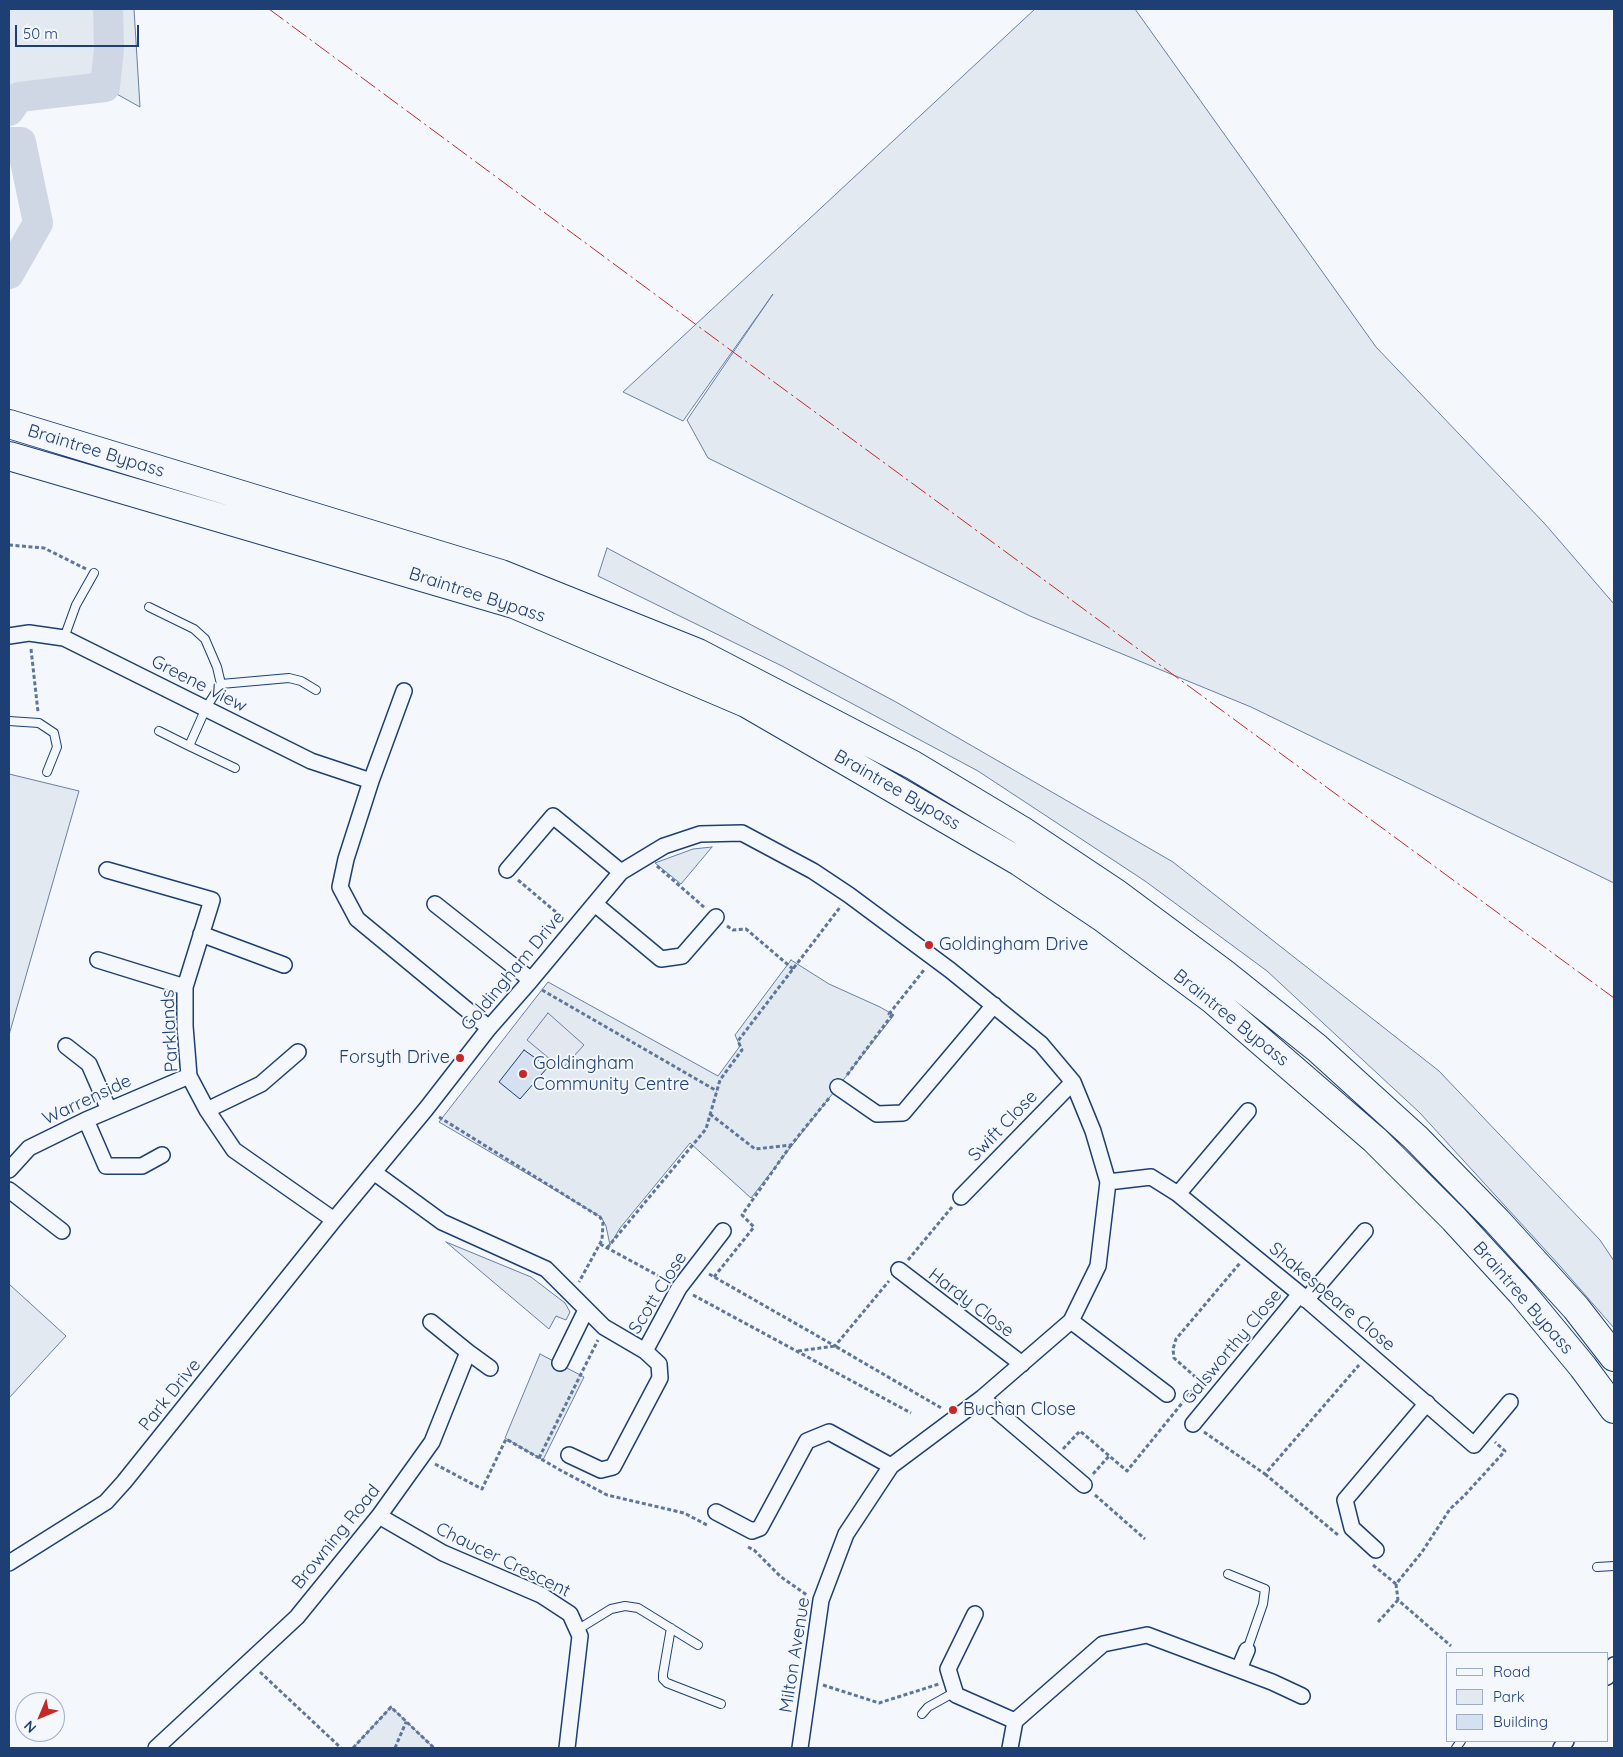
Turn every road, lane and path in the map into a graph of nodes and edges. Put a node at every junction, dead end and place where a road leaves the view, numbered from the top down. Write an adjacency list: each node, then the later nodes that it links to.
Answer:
1 (9, 424): 73 (highway, Braintree Bypass)
2 (9, 456): 81 (highway, Braintree Bypass)
3 (9, 545): 4 (path)
4 (94, 573): 8 (lane)
5 (149, 607): 9 (lane)
6 (29, 633): 7 (street, Greene View); 8 (street, Greene View); 14 (path)
7 (9, 636)
8 (64, 638): 12 (street, Greene View)
9 (221, 684): 10 (lane); 12 (lane)
10 (316, 690)
11 (404, 691): 19 (street)
12 (206, 708): 16 (lane); 19 (street, Greene View)
13 (9, 721): 14 (lane)
14 (39, 724): 18 (lane)
15 (159, 731): 16 (lane)
16 (189, 746): 17 (lane)
17 (235, 768)
18 (47, 772)
19 (371, 781): 34 (street)
20 (107, 870): 28 (street, Parklands)
21 (507, 870): 22 (street); 27 (path)
22 (621, 872): 23 (street, Goldingham Drive); 25 (street, Goldingham Drive)
23 (849, 895): 33 (street, Goldingham Drive); 40 (path)
24 (435, 904): 31 (street)
25 (595, 904): 26 (street); 27 (street, Goldingham Drive)
26 (716, 917)
27 (574, 929): 31 (street, Goldingham Drive)
28 (202, 934): 30 (street); 32 (street, Parklands)
29 (98, 960): 32 (street)
30 (284, 965)
31 (530, 981): 34 (street, Goldingham Drive); 40 (path)
32 (185, 987): 37 (street, Parklands)
33 (994, 1005): 38 (street, Goldingham Drive); 39 (street)
34 (489, 1028): 41 (street, Goldingham Drive)
35 (66, 1046): 42 (street)
36 (298, 1052): 43 (street)
37 (189, 1076): 42 (street, Warrenside); 43 (street, Parklands)
38 (1072, 1082): 50 (street, Goldingham Drive); 53 (street, Swift Close)
39 (838, 1086)
40 (717, 1091): 59 (path)
41 (426, 1109): 49 (street, Goldingham Drive); 58 (path)
42 (109, 1110): 45 (street, Warrenside)
43 (207, 1110): 54 (street, Parklands)
44 (1248, 1111): 52 (street)
45 (86, 1120): 47 (street); 48 (street, Warrenside)
46 (791, 1145): 68 (path)
47 (162, 1155)
48 (9, 1170)
49 (375, 1173): 54 (street, Goldingham Drive); 62 (street)
50 (1108, 1182): 52 (street, Shakespeare Close); 65 (street, Goldingham Drive)
51 (9, 1190): 55 (street)
52 (1178, 1194): 63 (street, Shakespeare Close)
53 (960, 1197): 60 (path)
54 (334, 1220): 101 (street, Park Drive)
55 (62, 1231)
56 (723, 1231): 61 (street, Scott Close)
57 (1365, 1231): 63 (street, Galsworthy Close)
58 (600, 1244): 59 (path); 62 (path)
59 (607, 1248): 61 (path)
60 (898, 1270): 68 (path); 75 (street, Hardy Close)
61 (679, 1288): 69 (street, Scott Close); 70 (path)
62 (572, 1296): 64 (street)
63 (1303, 1297): 72 (street, Shakespeare Close); 85 (street, Galsworthy Close)
64 (586, 1310): 67 (street); 74 (street)
65 (1071, 1321): 75 (street, Goldingham Drive); 77 (street)
66 (431, 1322): 71 (street)
67 (604, 1326): 69 (street); 90 (path)
68 (835, 1346): 70 (path); 84 (path)
69 (645, 1351): 87 (street)
70 (798, 1351): 83 (path)
71 (468, 1352): 76 (street); 88 (street, Browning Road)
72 (1369, 1354): 80 (street, Shakespeare Close); 92 (path)
73 (1614, 1357)
74 (560, 1364)
75 (1022, 1364): 78 (street, Goldingham Drive)
76 (490, 1368)
77 (1167, 1394)
78 (982, 1398): 84 (street, Goldingham Drive); 93 (street)
79 (1510, 1402): 80 (street, Shakespeare Close)
80 (1427, 1403): 100 (street)
81 (1614, 1409)
82 (1175, 1411): 85 (path)
83 (910, 1412)
84 (957, 1417): 91 (street, Goldingham Drive)
85 (1193, 1424): 92 (path)
86 (1505, 1451): 105 (path)
87 (569, 1455)
88 (422, 1456): 90 (path); 95 (street, Browning Road)
89 (1109, 1456): 93 (path)
90 (539, 1458): 96 (path)
91 (891, 1466): 94 (street); 106 (street, Milton Avenue)
92 (1265, 1474): 97 (path)
93 (1084, 1485): 98 (path)
94 (716, 1512)
95 (379, 1516): 111 (street, Chaucer Crescent); 115 (street, Browning Road)
96 (708, 1526)
97 (1338, 1536)
98 (1145, 1539)
99 (746, 1546): 106 (path)
100 (1372, 1555): 105 (path)
101 (9, 1563)
102 (1614, 1566): 103 (lane)
103 (1597, 1567)
104 (1228, 1574): 114 (lane)
105 (1396, 1584): 107 (path)
106 (821, 1600): 117 (street, Milton Avenue)
107 (1398, 1600): 109 (path); 113 (path)
108 (975, 1614): 118 (street)
109 (1378, 1622)
110 (671, 1628): 111 (lane); 112 (lane); 120 (lane)
111 (577, 1630): 129 (street)
112 (698, 1645)
113 (1451, 1646)
114 (1247, 1650): 116 (street)
115 (248, 1662): 124 (street, Browning Road); 125 (path)
116 (1239, 1669): 119 (street); 122 (street)
117 (809, 1681): 118 (path); 130 (street, Milton Avenue)
118 (953, 1686): 121 (lane); 122 (street)
119 (1302, 1696)
120 (721, 1704)
121 (922, 1714)
122 (1015, 1721): 131 (street)
123 (406, 1722): 126 (path); 127 (path); 128 (path)
124 (156, 1748)
125 (341, 1748)
126 (352, 1748)
127 (395, 1748)
128 (434, 1748)
129 (567, 1748)
130 (800, 1748)
131 (1010, 1748)

